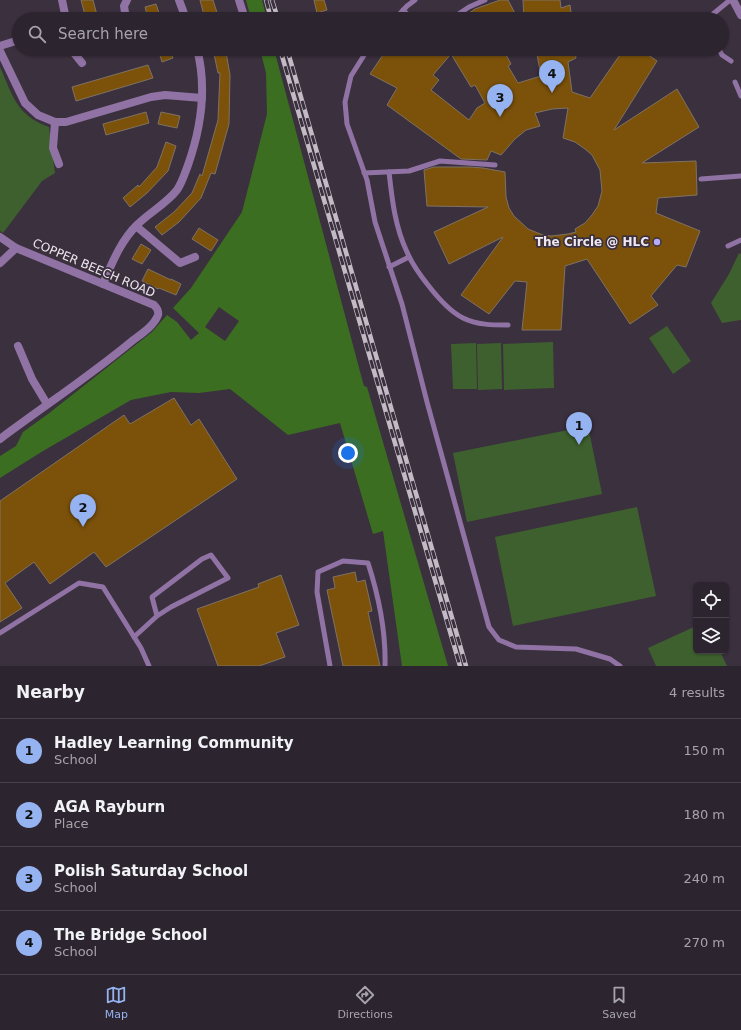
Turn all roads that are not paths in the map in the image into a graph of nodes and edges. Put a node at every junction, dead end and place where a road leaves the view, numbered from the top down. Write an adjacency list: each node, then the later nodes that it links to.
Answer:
1 (62, 0): 10 (street)
2 (127, 0): 11 (street)
3 (179, 0): 12 (street)
4 (239, 0): 13 (street)
5 (415, 0): 9 (lane)
6 (486, 0): 14 (lane)
7 (730, 0): 15 (lane)
8 (733, 0): 16 (street)
9 (403, 10)
10 (65, 12)
11 (125, 12)
12 (183, 12)
13 (243, 12)
14 (462, 12)
15 (715, 12)
16 (741, 15)
17 (12, 42): 18 (street)
18 (0, 46)
19 (0, 51): 29 (street)
20 (76, 56): 25 (street)
21 (199, 56): 28 (street)
22 (363, 56): 33 (lane)
23 (724, 56): 24 (lane)
24 (731, 61)
25 (82, 63)
26 (735, 82): 27 (lane)
27 (741, 96)
28 (202, 98): 29 (street); 36 (street)
29 (55, 122): 30 (street)
30 (59, 164)
31 (495, 165): 32 (lane)
32 (389, 172): 33 (lane); 42 (lane)
33 (364, 173): 44 (lane)
34 (741, 176): 35 (lane)
35 (701, 179)
36 (136, 226): 41 (street); 45 (street)
37 (0, 237): 40 (street, COPPER BEECH ROAD)
38 (741, 240): 39 (lane)
39 (728, 246)
40 (16, 248): 43 (street); 45 (street, COPPER BEECH ROAD)
41 (195, 257)
42 (409, 257): 44 (lane); 46 (lane)
43 (0, 263)
44 (389, 268): 53 (lane)
45 (103, 284): 48 (street, COPPER BEECH ROAD)
46 (508, 325)
47 (18, 346): 48 (street)
48 (47, 404): 49 (street, COPPER BEECH ROAD)
49 (0, 439)
50 (157, 616): 50 (lane); 52 (lane)
51 (0, 633): 52 (lane)
52 (134, 637): 54 (lane)
53 (617, 665)
54 (149, 666)
55 (330, 666): 56 (lane)
56 (385, 666)

